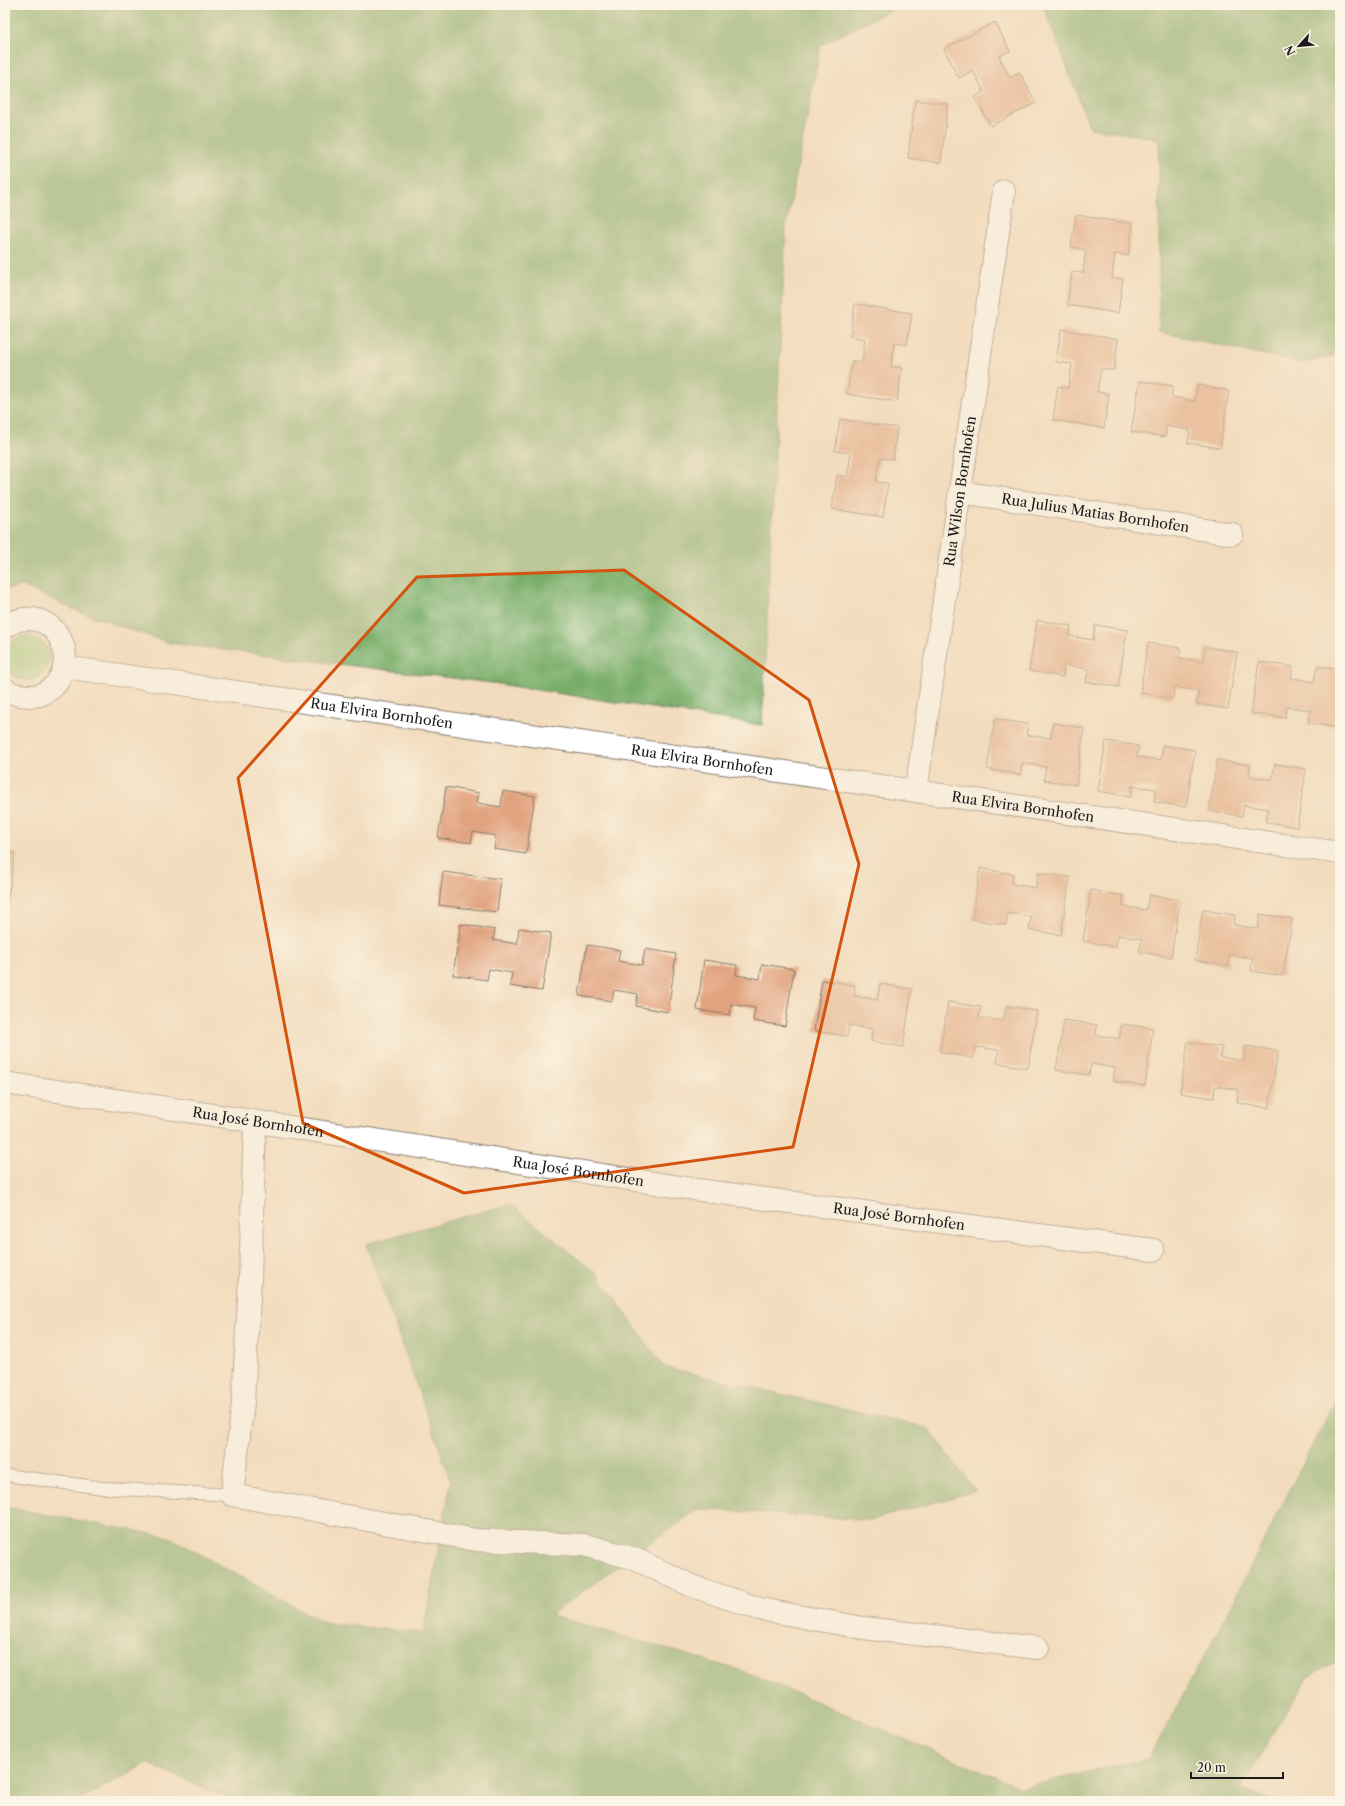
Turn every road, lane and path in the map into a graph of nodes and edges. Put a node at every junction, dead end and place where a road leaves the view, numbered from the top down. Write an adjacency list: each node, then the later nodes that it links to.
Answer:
1 (1004, 191): 2 (street, Rua Wilson Bornhofen)
2 (960, 492): 3 (street, Rua Julius Matias Bornhofen); 7 (street, Rua Wilson Bornhofen)
3 (1232, 534)
4 (5, 627): 5 (street)
5 (65, 667): 6 (street); 7 (street, Rua Elvira Bornhofen)
6 (5, 689)
7 (916, 791): 8 (street, Rua Elvira Bornhofen)
8 (1340, 853)
9 (5, 1083): 10 (street, Rua José Bornhofen)
10 (255, 1122): 11 (street, Rua José Bornhofen); 13 (street)
11 (1153, 1250)
12 (5, 1475): 13 (lane)
13 (232, 1495): 14 (street)
14 (1038, 1648)

